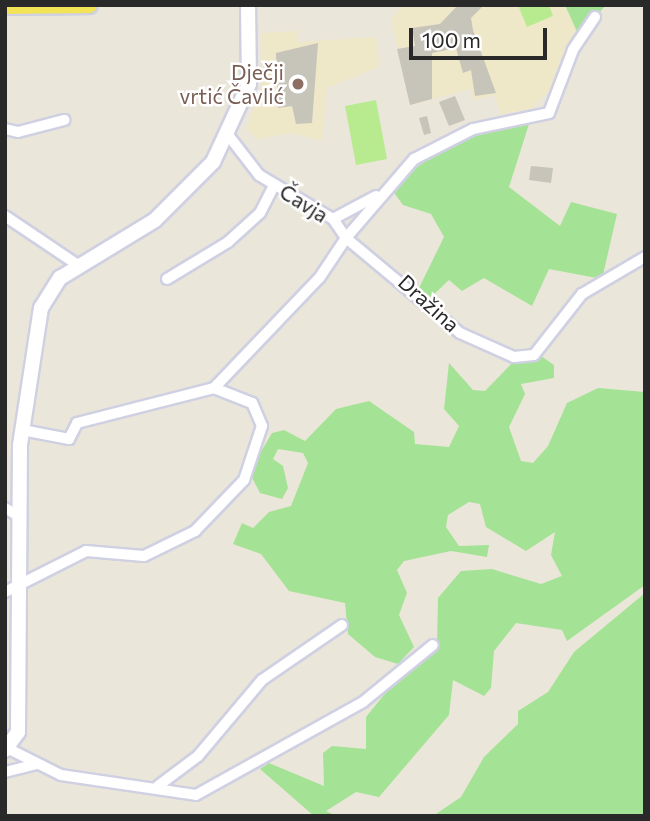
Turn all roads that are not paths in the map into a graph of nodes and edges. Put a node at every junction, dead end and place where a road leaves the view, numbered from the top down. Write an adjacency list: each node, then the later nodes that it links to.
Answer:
1 (89, 5): 4 (main road)
2 (248, 5): 8 (main road)
3 (6, 7): 4 (main road)
4 (29, 7)
5 (595, 17): 10 (street)
6 (64, 120): 7 (street)
7 (5, 129)
8 (229, 136): 9 (street, Čavja); 15 (main road)
9 (274, 185): 12 (street, Čavja); 16 (street)
10 (378, 195): 12 (street); 13 (street)
11 (5, 216): 15 (street)
12 (333, 219): 13 (street, Čavja)
13 (346, 238): 14 (street, Dražina); 17 (street, Čavja)
14 (645, 257)
15 (78, 265): 18 (main road)
16 (167, 279)
17 (214, 388): 18 (street); 21 (street)
18 (22, 430): 20 (main road)
19 (5, 508): 20 (street)
20 (20, 517): 21 (main road)
21 (21, 584): 22 (street); 25 (main road)
22 (5, 592)
23 (342, 625): 28 (street)
24 (433, 645): 28 (street)
25 (6, 749): 26 (street)
26 (36, 764): 27 (street); 28 (street)
27 (5, 772)
28 (158, 786)

